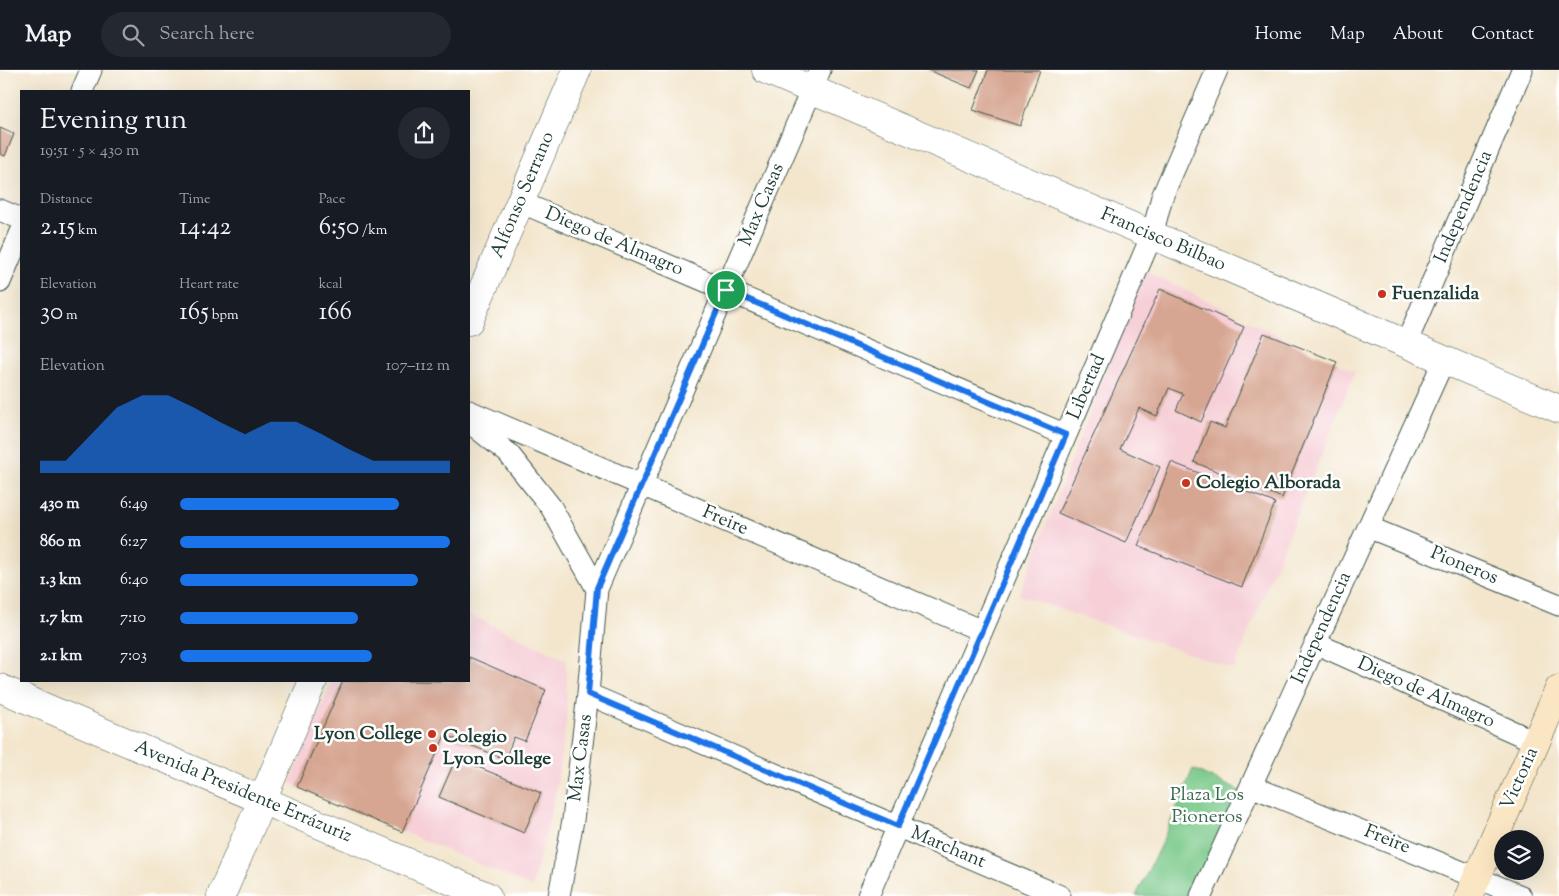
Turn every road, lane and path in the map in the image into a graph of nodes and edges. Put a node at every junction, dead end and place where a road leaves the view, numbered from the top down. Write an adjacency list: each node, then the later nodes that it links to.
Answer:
1 (91, 70): 7 (street)
2 (577, 70): 8 (street, Alfonso Serrano)
3 (766, 70): 6 (street, Francisco Bilbao)
4 (1522, 70): 16 (street, Independencia)
5 (1214, 71): 12 (street, Libertad)
6 (816, 80): 12 (street, Francisco Bilbao); 14 (street, Max Casas)
7 (82, 90)
8 (520, 202): 14 (street, Diego de Almagro); 15 (street, Alfonso Serrano)
9 (0, 210): 10 (street)
10 (20, 219)
11 (20, 234): 13 (street)
12 (1152, 235): 16 (street, Francisco Bilbao); 21 (street, Libertad)
13 (0, 282)
14 (726, 290): 21 (street, Diego de Almagro); 22 (street, Max Casas)
15 (470, 319)
16 (1406, 344): 17 (street, Francisco Bilbao)
17 (1444, 360): 18 (street, Francisco Bilbao); 23 (street, Independencia)
18 (1559, 409)
19 (470, 411): 22 (street, Freire)
20 (470, 423): 24 (street)
21 (1066, 435): 26 (street, Libertad)
22 (641, 485): 24 (street, Max Casas); 26 (street, Freire)
23 (1368, 527): 25 (street, Pioneros); 27 (street, Independencia)
24 (597, 588): 31 (street, Max Casas)
25 (1559, 605)
26 (982, 631): 35 (street, Libertad)
27 (1315, 643): 32 (street, Diego de Almagro); 33 (street, Independencia)
28 (313, 682): 34 (street)
29 (0, 688): 34 (street, Avenida Presidente Errázuriz)
30 (1559, 689): 32 (main road, Victoria)
31 (588, 694): 35 (street, Marchant); 39 (street, Max Casas)
32 (1536, 742): 36 (main road, Victoria)
33 (1251, 786): 36 (street, Freire); 42 (street, Independencia)
34 (262, 800): 37 (street); 38 (street, Avenida Presidente Errázuriz)
35 (898, 826): 40 (street, Libertad); 41 (street, Marchant)
36 (1473, 886): 43 (street, Freire)
37 (221, 896)
38 (487, 896)
39 (559, 896)
40 (868, 896)
41 (1060, 896)
42 (1201, 896)
43 (1522, 896)

